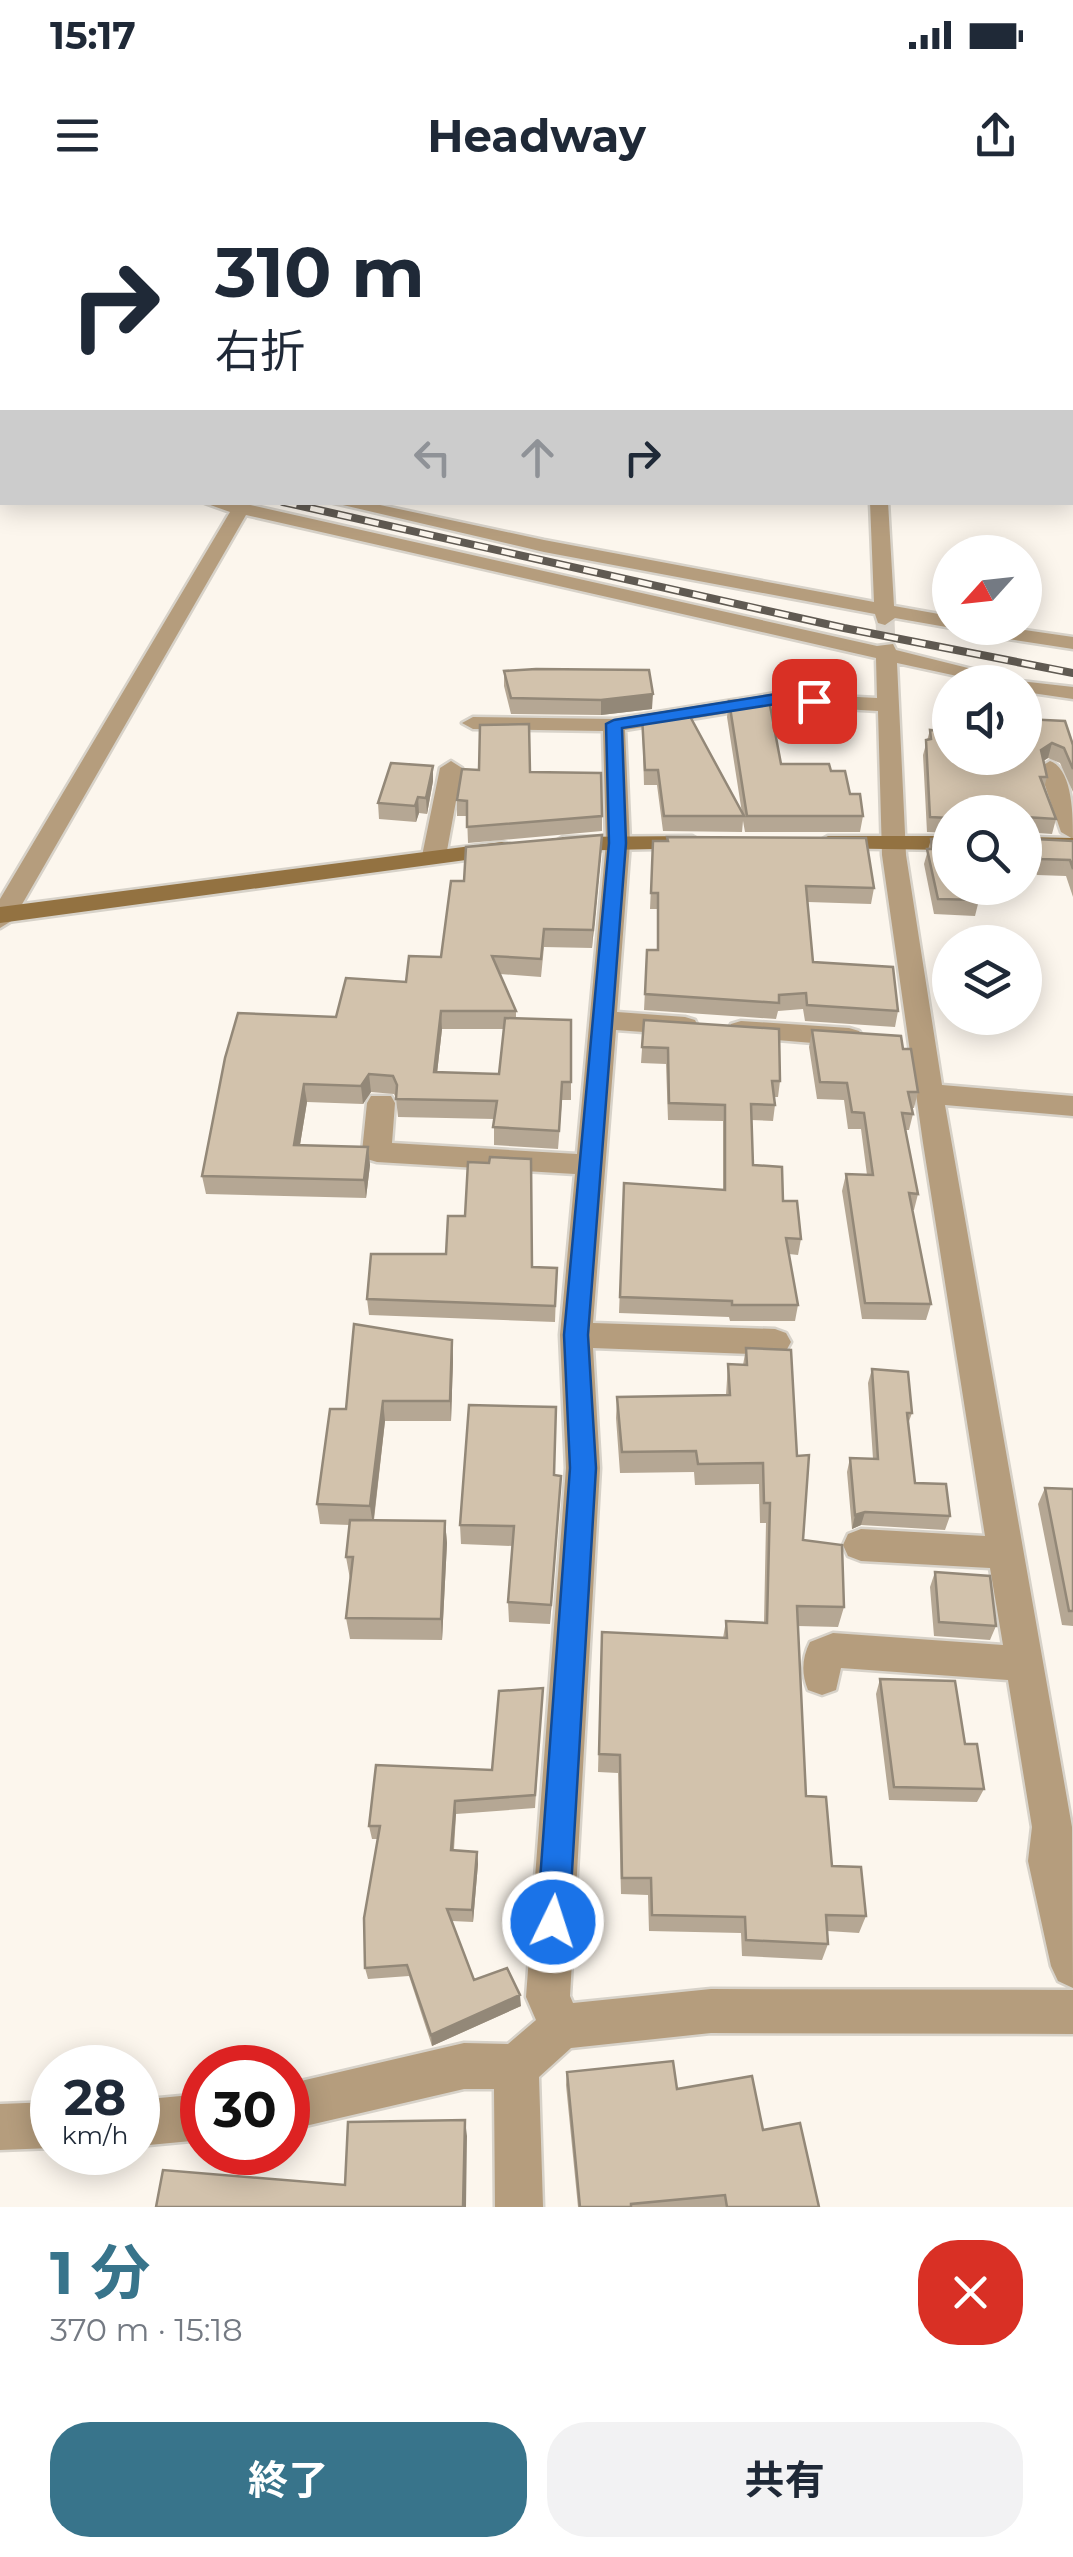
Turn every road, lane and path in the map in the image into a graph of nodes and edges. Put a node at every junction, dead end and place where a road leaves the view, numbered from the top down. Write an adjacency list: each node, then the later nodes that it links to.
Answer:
1 (224, 505): 4 (street)
2 (353, 505): 5 (street)
3 (879, 505): 5 (street)
4 (241, 509): 9 (street); 27 (street)
5 (884, 614): 6 (street)
6 (932, 620)
7 (1042, 638): 8 (street)
8 (1073, 643)
9 (886, 652): 10 (street); 13 (street)
10 (940, 665)
11 (1042, 688): 12 (street)
12 (1073, 692)
13 (888, 705): 15 (street); 22 (street)
14 (474, 723): 15 (street)
15 (614, 724): 19 (street)
16 (450, 768): 26 (street)
17 (1050, 768): 18 (street)
18 (1073, 832)
19 (618, 843): 20 (street); 26 (street); 28 (street)
20 (716, 843)
21 (794, 843): 22 (street)
22 (893, 843): 23 (street); 29 (street)
23 (932, 843)
24 (1042, 844): 25 (street)
25 (1073, 845)
26 (434, 856): 27 (street)
27 (1, 917)
28 (603, 1020): 29 (street); 33 (street)
29 (902, 1041): 30 (street)
30 (932, 1094): 32 (street); 37 (street)
31 (381, 1103): 33 (street)
32 (1073, 1106)
33 (592, 1165): 34 (street)
34 (576, 1335): 35 (street); 42 (street)
35 (774, 1342)
36 (861, 1545): 37 (street)
37 (1006, 1553): 38 (street)
38 (1024, 1664): 39 (street); 40 (street)
39 (822, 1677)
40 (1073, 1966)
41 (1073, 2012): 42 (street)
42 (561, 2027): 43 (street)
43 (516, 2067): 44 (street); 47 (street)
44 (310, 2102)
45 (0, 2126): 46 (street)
46 (30, 2126)
47 (519, 2207)

